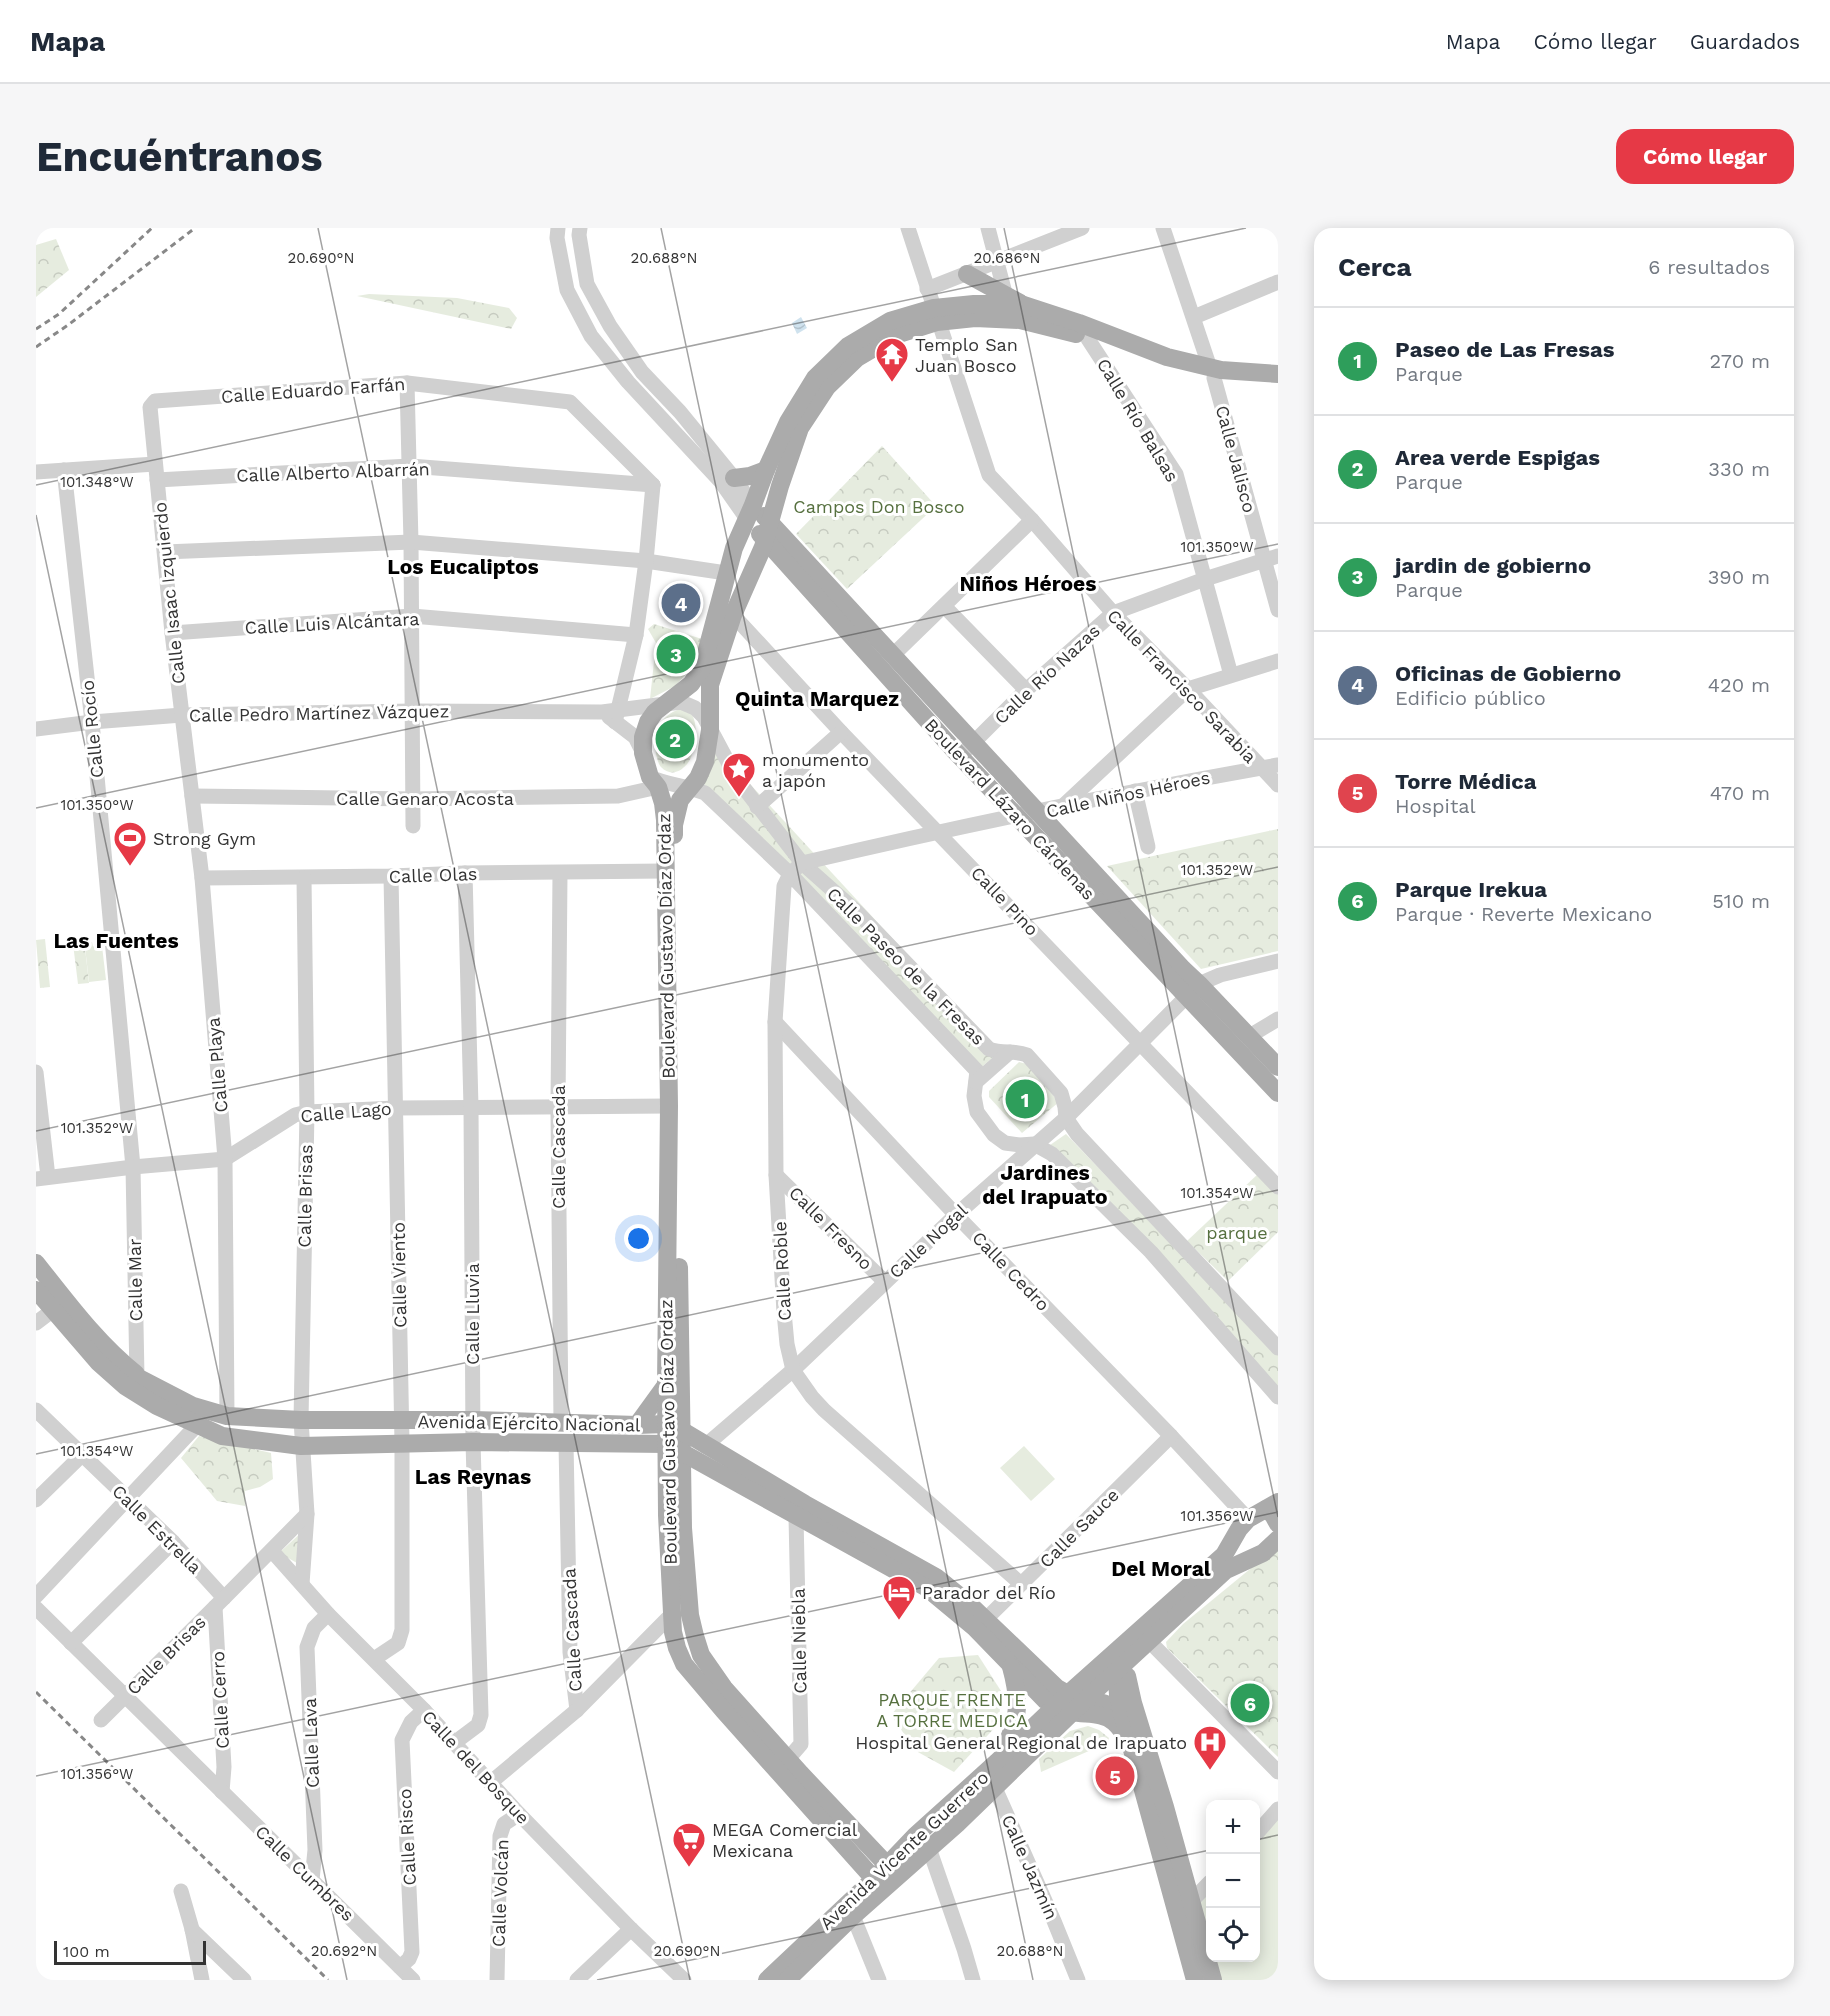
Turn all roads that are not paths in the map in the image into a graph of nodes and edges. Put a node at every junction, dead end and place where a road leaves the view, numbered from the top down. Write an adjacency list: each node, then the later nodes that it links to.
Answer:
1 (558, 228): 29 (street)
2 (580, 228): 26 (street)
3 (908, 228): 10 (street, Calle Francisco Sarabia)
4 (988, 228): 7 (street)
5 (1082, 228): 7 (street)
6 (1163, 228): 14 (street, Calle Jalisco)
7 (998, 262): 8 (street); 11 (street)
8 (966, 274): 10 (street); 11 (main road)
9 (1278, 282): 14 (street)
10 (927, 289): 13 (street, Calle Francisco Sarabia)
11 (1005, 293): 12 (main road)
12 (1021, 304): 13 (main road, Boulevard Gustavo Díaz Ordaz); 16 (main road, Boulevard Gustavo Díaz Ordaz)
13 (935, 315): 15 (main road, Boulevard Gustavo Díaz Ordaz); 24 (main road, Boulevard Gustavo Díaz Ordaz); 30 (street, Calle Francisco Sarabia); 31 (main road, Boulevard Gustavo Díaz Ordaz)
14 (1194, 317): 16 (street, Calle Jalisco)
15 (1088, 339): 16 (main road, Boulevard Gustavo Díaz Ordaz); 37 (street, Calle Río Balsas)
16 (1212, 373): 17 (main road, Boulevard Gustavo Díaz Ordaz); 19 (main road, Boulevard Gustavo Díaz Ordaz); 34 (street, Calle Jalisco)
17 (1278, 374)
18 (407, 383): 20 (street, Calle Eduardo Farfán); 22 (street); 28 (street, Calle Eduardo Farfán)
19 (1278, 383)
20 (155, 401): 21 (street, Calle Isaac Izquierdo)
21 (155, 464): 23 (street); 27 (street, Calle Isaac Izquierdo)
22 (410, 466): 27 (street, Calle Alberto Albarrán); 28 (street, Calle Alberto Albarrán); 32 (street)
23 (64, 470): 25 (street); 54 (street, Calle Rocío)
24 (766, 470): 26 (main road); 29 (main road, Boulevard Gustavo Díaz Ordaz)
25 (36, 472)
26 (734, 478): 29 (street)
27 (157, 480): 33 (street, Calle Isaac Izquierdo)
28 (653, 485): 35 (street)
29 (750, 512): 31 (main road, Boulevard Lázaro Cárdenas); 36 (main road, Boulevard Gustavo Díaz Ordaz)
30 (1032, 520): 38 (street); 40 (street, Calle Francisco Sarabia)
31 (767, 531): 41 (main road, Boulevard Gustavo Díaz Ordaz); 45 (main road, Boulevard Lázaro Cárdenas); 60 (main road, Boulevard Lázaro Cárdenas)
32 (411, 543): 33 (street); 35 (street); 42 (street)
33 (165, 552): 43 (street, Calle Isaac Izquierdo)
34 (1271, 558): 37 (street, Calle Río Nazas); 39 (street, Calle Jalisco)
35 (646, 561): 36 (street); 44 (street)
36 (726, 573): 50 (main road, Boulevard Gustavo Díaz Ordaz)
37 (1205, 579): 40 (street, Calle Río Nazas); 47 (street, Calle Río Balsas)
38 (944, 606): 45 (street); 49 (street)
39 (1278, 610)
40 (1113, 614): 48 (street, Calle Francisco Sarabia); 49 (street, Calle Río Nazas)
41 (733, 615): 56 (main road, Boulevard Gustavo Díaz Ordaz); 57 (street, Calle Pino)
42 (412, 616): 43 (street, Calle Luis Alcántara); 44 (street, Calle Luis Alcántara); 51 (street)
43 (172, 633): 52 (street, Calle Isaac Izquierdo)
44 (636, 635): 53 (street)
45 (892, 656): 58 (main road, Boulevard Lázaro Cárdenas)
46 (1278, 661): 47 (street)
47 (1231, 675): 48 (street)
48 (1188, 688): 62 (street, Calle Francisco Sarabia); 69 (street)
49 (1026, 690): 58 (street, Calle Río Nazas)
50 (666, 705): 53 (street, Calle Pedro Martínez Vázquez); 56 (street, Calle Paseo de la Fresas); 59 (main road, Boulevard Gustavo Díaz Ordaz)
51 (413, 711): 52 (street, Calle Pedro Martínez Vázquez); 53 (street, Calle Pedro Martínez Vázquez); 68 (street)
52 (182, 715): 54 (street, Calle Pedro Martínez Vázquez); 67 (street, Calle Playa)
53 (617, 716): 59 (street)
54 (92, 722): 55 (street, Calle Pedro Martínez Vázquez); 103 (street, Calle Rocío)
55 (36, 729)
56 (710, 730): 65 (main road, Boulevard Gustavo Díaz Ordaz); 70 (street, Calle Paseo de la Fresas)
57 (841, 732): 70 (street); 74 (street, Calle Pino)
58 (973, 742): 60 (street, Calle Río Nazas); 71 (main road, Boulevard Lázaro Cárdenas)
59 (643, 753): 63 (main road, Boulevard Gustavo Díaz Ordaz)
60 (960, 756): 72 (main road, Boulevard Lázaro Cárdenas)
61 (1278, 765): 62 (street, Calle Niños Héroes)
62 (1261, 768): 64 (street, Calle Francisco Sarabia); 66 (street, Calle Niños Héroes)
63 (654, 782): 65 (street, Calle Paseo de la Fresas); 68 (street, Calle Genaro Acosta); 77 (main road, Boulevard Gustavo Díaz Ordaz)
64 (1278, 785)
65 (690, 787): 80 (street, Calle Paseo de la Fresas); 126 (main road, Boulevard Gustavo Díaz Ordaz)
66 (1135, 791): 69 (street, Calle Niños Héroes); 75 (street)
67 (192, 796): 68 (street, Calle Genaro Acosta); 82 (street, Calle Playa)
68 (412, 799): 73 (street)
69 (1064, 806): 71 (street, Calle Niños Héroes)
70 (757, 807): 76 (street, Calle Paseo de la Fresas)
71 (1039, 812): 72 (street, Calle Niños Héroes); 85 (main road, Boulevard Lázaro Cárdenas)
72 (1017, 816): 74 (street, Calle Niños Héroes); 85 (main road, Boulevard Lázaro Cárdenas)
73 (412, 826)
74 (938, 831): 76 (street, Calle Niños Héroes); 89 (street, Calle Pino)
75 (1148, 847)
76 (802, 863): 80 (street); 90 (street, Calle Paseo de la Fresas)
77 (665, 872): 79 (street, Calle Olas); 95 (main road, Boulevard Gustavo Díaz Ordaz)
78 (465, 873): 79 (street, Calle Olas); 81 (street, Calle Olas); 96 (street, Calle Lluvia)
79 (560, 873): 97 (street, Calle Cascada)
80 (790, 874): 87 (street, Calle Roble); 93 (street, Calle Paseo de la Fresas)
81 (391, 876): 83 (street, Calle Olas); 98 (street, Calle Viento)
82 (201, 878): 83 (street, Calle Olas); 102 (street, Calle Playa)
83 (304, 878): 99 (street, Calle Brisas)
84 (1278, 961): 85 (street)
85 (1193, 991): 88 (main road, Boulevard Lázaro Cárdenas); 89 (street, Calle Nogal); 94 (main road, Boulevard Lázaro Cárdenas)
86 (1278, 1019): 88 (street)
87 (775, 1022): 104 (street, Calle Roble); 107 (street, Calle Cedro)
88 (1248, 1036): 91 (main road, Boulevard Lázaro Cárdenas)
89 (1142, 1043): 100 (street, Calle Nogal); 106 (street, Calle Pino)
90 (1010, 1052): 93 (street); 100 (street, Calle Paseo de la Fresas)
91 (1278, 1067)
92 (36, 1072): 105 (street)
93 (976, 1082): 101 (street, Calle Paseo de la Fresas)
94 (1278, 1093)
95 (669, 1106): 97 (street, Calle Lago); 116 (main road, Boulevard Gustavo Díaz Ordaz)
96 (471, 1107): 97 (street, Calle Lago); 98 (street, Calle Lago); 122 (street, Calle Lluvia)
97 (558, 1107): 123 (street, Calle Cascada)
98 (396, 1108): 99 (street, Calle Lago); 121 (street, Calle Viento)
99 (307, 1112): 102 (street, Calle Lago); 120 (street, Calle Brisas)
100 (1066, 1118): 101 (street, Calle Nogal); 113 (street, Calle Paseo de la Fresas)
101 (1034, 1144): 107 (street, Calle Nogal); 117 (street)
102 (225, 1160): 103 (street, Calle Lago); 119 (street, Calle Playa)
103 (133, 1167): 105 (street, Calle Lago); 115 (street, Calle Mar)
104 (776, 1174): 109 (street, Calle Fresno); 114 (street, Calle Roble)
105 (42, 1178)
106 (1278, 1187)
107 (956, 1215): 109 (street, Calle Nogal); 127 (street, Calle Cedro)
108 (36, 1263): 111 (main road, Avenida Ejército Nacional)
109 (885, 1282): 114 (street, Calle Nogal)
110 (36, 1290): 111 (main road, Avenida Ejército Nacional)
111 (59, 1305): 112 (street); 115 (main road, Avenida Ejército Nacional)
112 (36, 1323)
113 (1278, 1348)
114 (792, 1370): 132 (street, Calle Nogal); 148 (street, Calle Roble)
115 (133, 1383): 119 (main road, Avenida Ejército Nacional); 124 (main road, Avenida Ejército Nacional)
116 (666, 1385): 125 (main road); 126 (main road, Boulevard Gustavo Díaz Ordaz)
117 (1278, 1396)
118 (36, 1410): 134 (street, Calle Estrella)
119 (227, 1416): 120 (main road, Avenida Ejército Nacional)
120 (301, 1420): 121 (main road, Avenida Ejército Nacional); 131 (street, Calle Brisas)
121 (402, 1420): 122 (main road, Avenida Ejército Nacional); 129 (street, Calle Viento)
122 (473, 1420): 123 (main road, Avenida Ejército Nacional); 128 (street, Calle Lluvia)
123 (561, 1422): 125 (main road, Avenida Ejército Nacional)
124 (197, 1425): 131 (main road, Avenida Ejército Nacional); 135 (street)
125 (637, 1425): 126 (main road, Avenida Ejército Nacional)
126 (674, 1427): 132 (main road); 133 (main road, Boulevard Gustavo Díaz Ordaz)
127 (1171, 1436): 140 (street, Calle Cedro); 148 (street, Calle Sauce)
128 (473, 1442): 129 (main road, Avenida Ejército Nacional); 130 (main road, Avenida Ejército Nacional); 166 (street, Calle Lluvia)
129 (402, 1443): 131 (main road, Avenida Ejército Nacional); 157 (street, Calle Viento)
130 (566, 1443): 133 (main road, Avenida Ejército Nacional); 163 (street, Calle Cascada)
131 (301, 1446): 138 (street, Calle Brisas)
132 (705, 1446): 154 (main road)
133 (674, 1448): 139 (main road, Avenida Ejército Nacional); 153 (main road, Boulevard Gustavo Díaz Ordaz); 168 (main road, Boulevard Gustavo Díaz Ordaz)
134 (82, 1455): 135 (street, Calle Estrella); 136 (street)
135 (128, 1499): 144 (street, Calle Estrella); 149 (street)
136 (36, 1500)
137 (1272, 1506): 140 (main road, Avenida Vicente Guerrero); 141 (main road)
138 (307, 1514): 145 (street, Calle Brisas); 147 (street, Calle Brisas)
139 (796, 1517): 159 (main road, Avenida Ejército Nacional); 168 (street, Calle Niebla)
140 (1248, 1519): 142 (main road, Avenida Vicente Guerrero)
141 (1278, 1524)
142 (1234, 1537): 146 (main road); 158 (main road, Avenida Vicente Guerrero)
143 (1278, 1539): 146 (main road, Avenida Vicente Guerrero)
144 (173, 1542): 150 (street, Calle Estrella); 156 (street)
145 (272, 1551): 147 (street, Calle del Bosque); 150 (street, Calle Brisas)
146 (1251, 1559): 155 (main road, Avenida Vicente Guerrero)
147 (302, 1584): 152 (street, Calle del Bosque)
148 (1021, 1584): 154 (street, Calle Sauce)
149 (36, 1596)
150 (220, 1603): 160 (street, Calle Brisas); 173 (street, Calle Cerro)
151 (36, 1608): 156 (street, Calle Cumbres)
152 (328, 1614): 157 (street, Calle del Bosque); 180 (street, Calle Lava)
153 (671, 1615): 163 (street); 179 (main road, Boulevard Gustavo Díaz Ordaz)
154 (986, 1619): 161 (main road)
155 (1150, 1642): 158 (main road, Avenida Vicente Guerrero); 170 (street)
156 (71, 1643): 160 (street, Calle Cumbres)
157 (374, 1659): 162 (street, Calle del Bosque)
158 (1120, 1662): 161 (main road, Avenida Vicente Guerrero); 164 (main road); 167 (main road)
159 (1010, 1665): 161 (main road, Avenida Ejército Nacional); 169 (main road)
160 (125, 1696): 165 (street, Calle Brisas); 173 (street, Calle Cumbres)
161 (1070, 1704): 164 (main road); 167 (main road); 169 (main road, Avenida Vicente Guerrero); 172 (main road, Avenida Vicente Guerrero)
162 (424, 1710): 166 (street, Calle del Bosque); 189 (street, Calle Risco)
163 (577, 1710): 171 (street)
164 (1123, 1717): 167 (main road)
165 (101, 1719)
166 (454, 1743): 171 (street, Calle del Bosque)
167 (1139, 1744): 183 (main road); 184 (main road)
168 (788, 1759): 178 (main road, Boulevard Gustavo Díaz Ordaz)
169 (997, 1762): 178 (main road, Avenida Vicente Guerrero)
170 (1278, 1772)
171 (490, 1783): 175 (street, Calle del Bosque)
172 (995, 1788): 177 (main road, Avenida Vicente Guerrero); 201 (street, Calle Jazmín)
173 (222, 1792): 180 (street, Calle Cumbres)
174 (1278, 1809): 176 (street)
175 (519, 1814): 187 (street, Calle del Bosque); 193 (street, Calle Volcán)
176 (1260, 1829)
177 (929, 1848): 185 (main road, Avenida Vicente Guerrero); 200 (street)
178 (887, 1865): 179 (main road, Avenida Vicente Guerrero)
179 (874, 1879): 188 (main road, Avenida Vicente Guerrero)
180 (312, 1880): 189 (street, Calle Cumbres)
181 (1206, 1886): 183 (street)
182 (181, 1891): 186 (street)
183 (1192, 1902): 184 (street); 203 (main road)
184 (1178, 1915): 202 (main road)
185 (853, 1916): 188 (main road, Avenida Vicente Guerrero); 199 (street)
186 (192, 1929): 190 (street); 191 (street)
187 (631, 1929): 194 (street); 195 (street, Calle del Bosque)
188 (801, 1963): 196 (main road); 197 (main road, Avenida Vicente Guerrero); 198 (main road, Avenida Vicente Guerrero)
189 (400, 1967): 192 (street, Calle Cumbres)
190 (201, 1980)
191 (244, 1980)
192 (413, 1980)
193 (497, 1980)
194 (577, 1980)
195 (684, 1980)
196 (761, 1980)
197 (767, 1980)
198 (787, 1980)
199 (879, 1980)
200 (973, 1980)
201 (1078, 1980)
202 (1195, 1980)
203 (1213, 1980)

